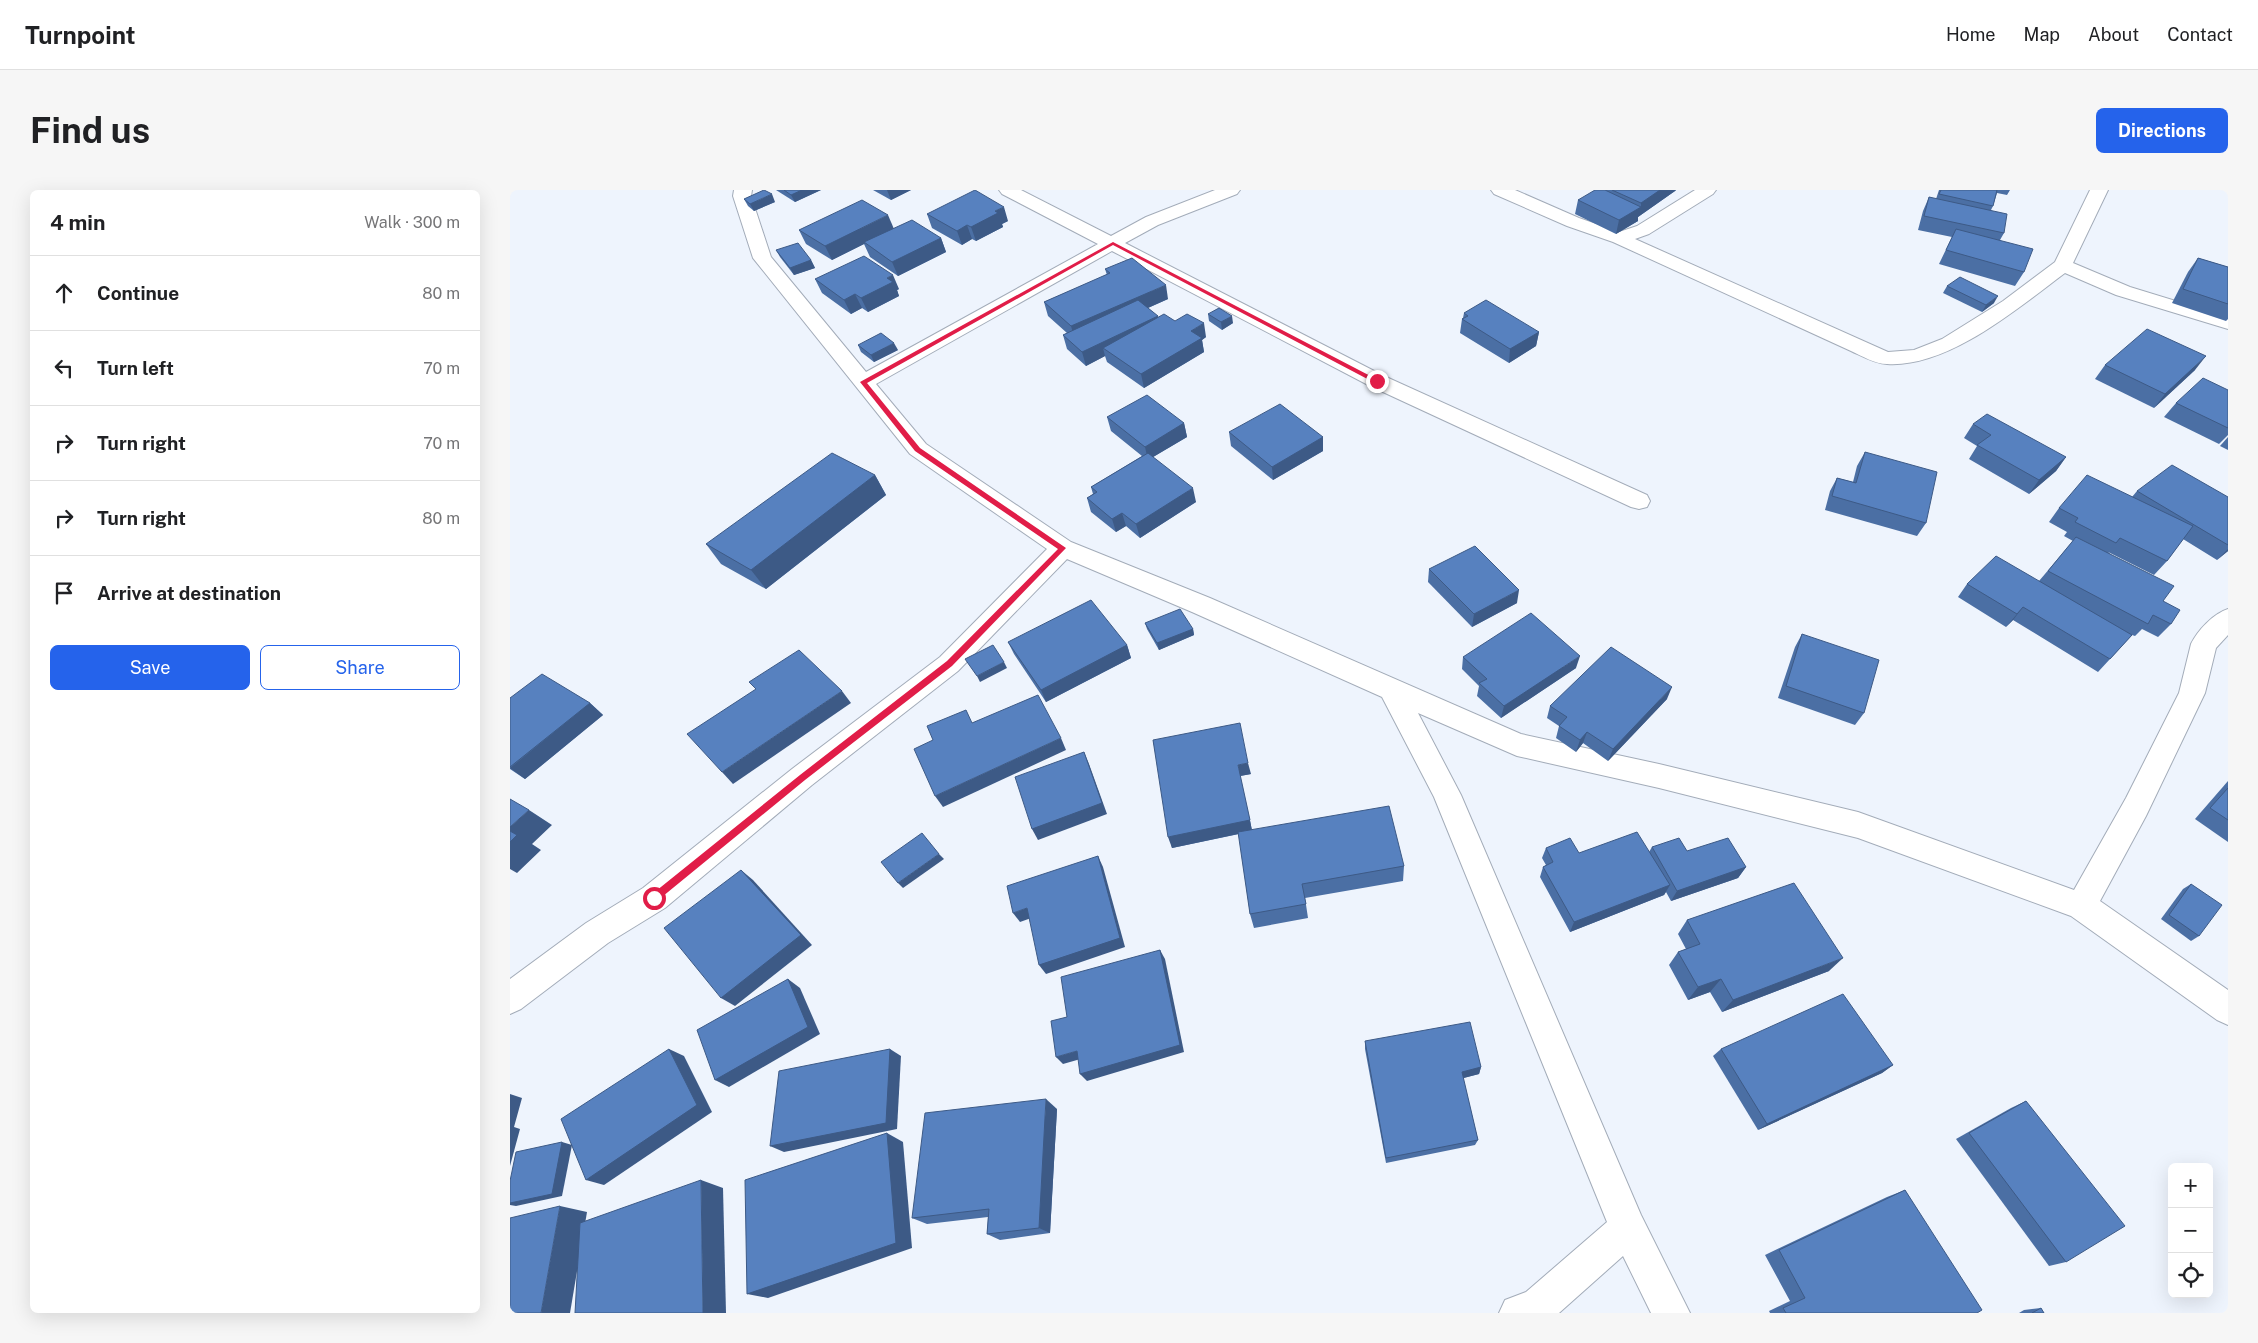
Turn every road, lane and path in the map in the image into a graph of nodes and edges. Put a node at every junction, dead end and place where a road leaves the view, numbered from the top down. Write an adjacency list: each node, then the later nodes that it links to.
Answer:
1 (743, 190): 11 (street)
2 (1008, 190): 8 (street)
3 (1230, 190): 8 (street)
4 (1500, 190): 7 (street)
5 (1707, 190): 7 (street)
6 (2100, 190): 9 (street)
7 (1619, 238): 9 (street)
8 (1113, 243): 11 (street); 12 (street)
9 (2063, 265): 10 (street)
10 (2228, 323)
11 (863, 382): 13 (street)
12 (1639, 501)
13 (1063, 548): 15 (street); 17 (street)
14 (2228, 619): 16 (street)
15 (1392, 690): 16 (street); 19 (street)
16 (2081, 906): 18 (street)
17 (510, 998)
18 (2228, 1009)
19 (1628, 1228): 20 (street); 21 (street)
20 (1518, 1313)
21 (1671, 1313)

